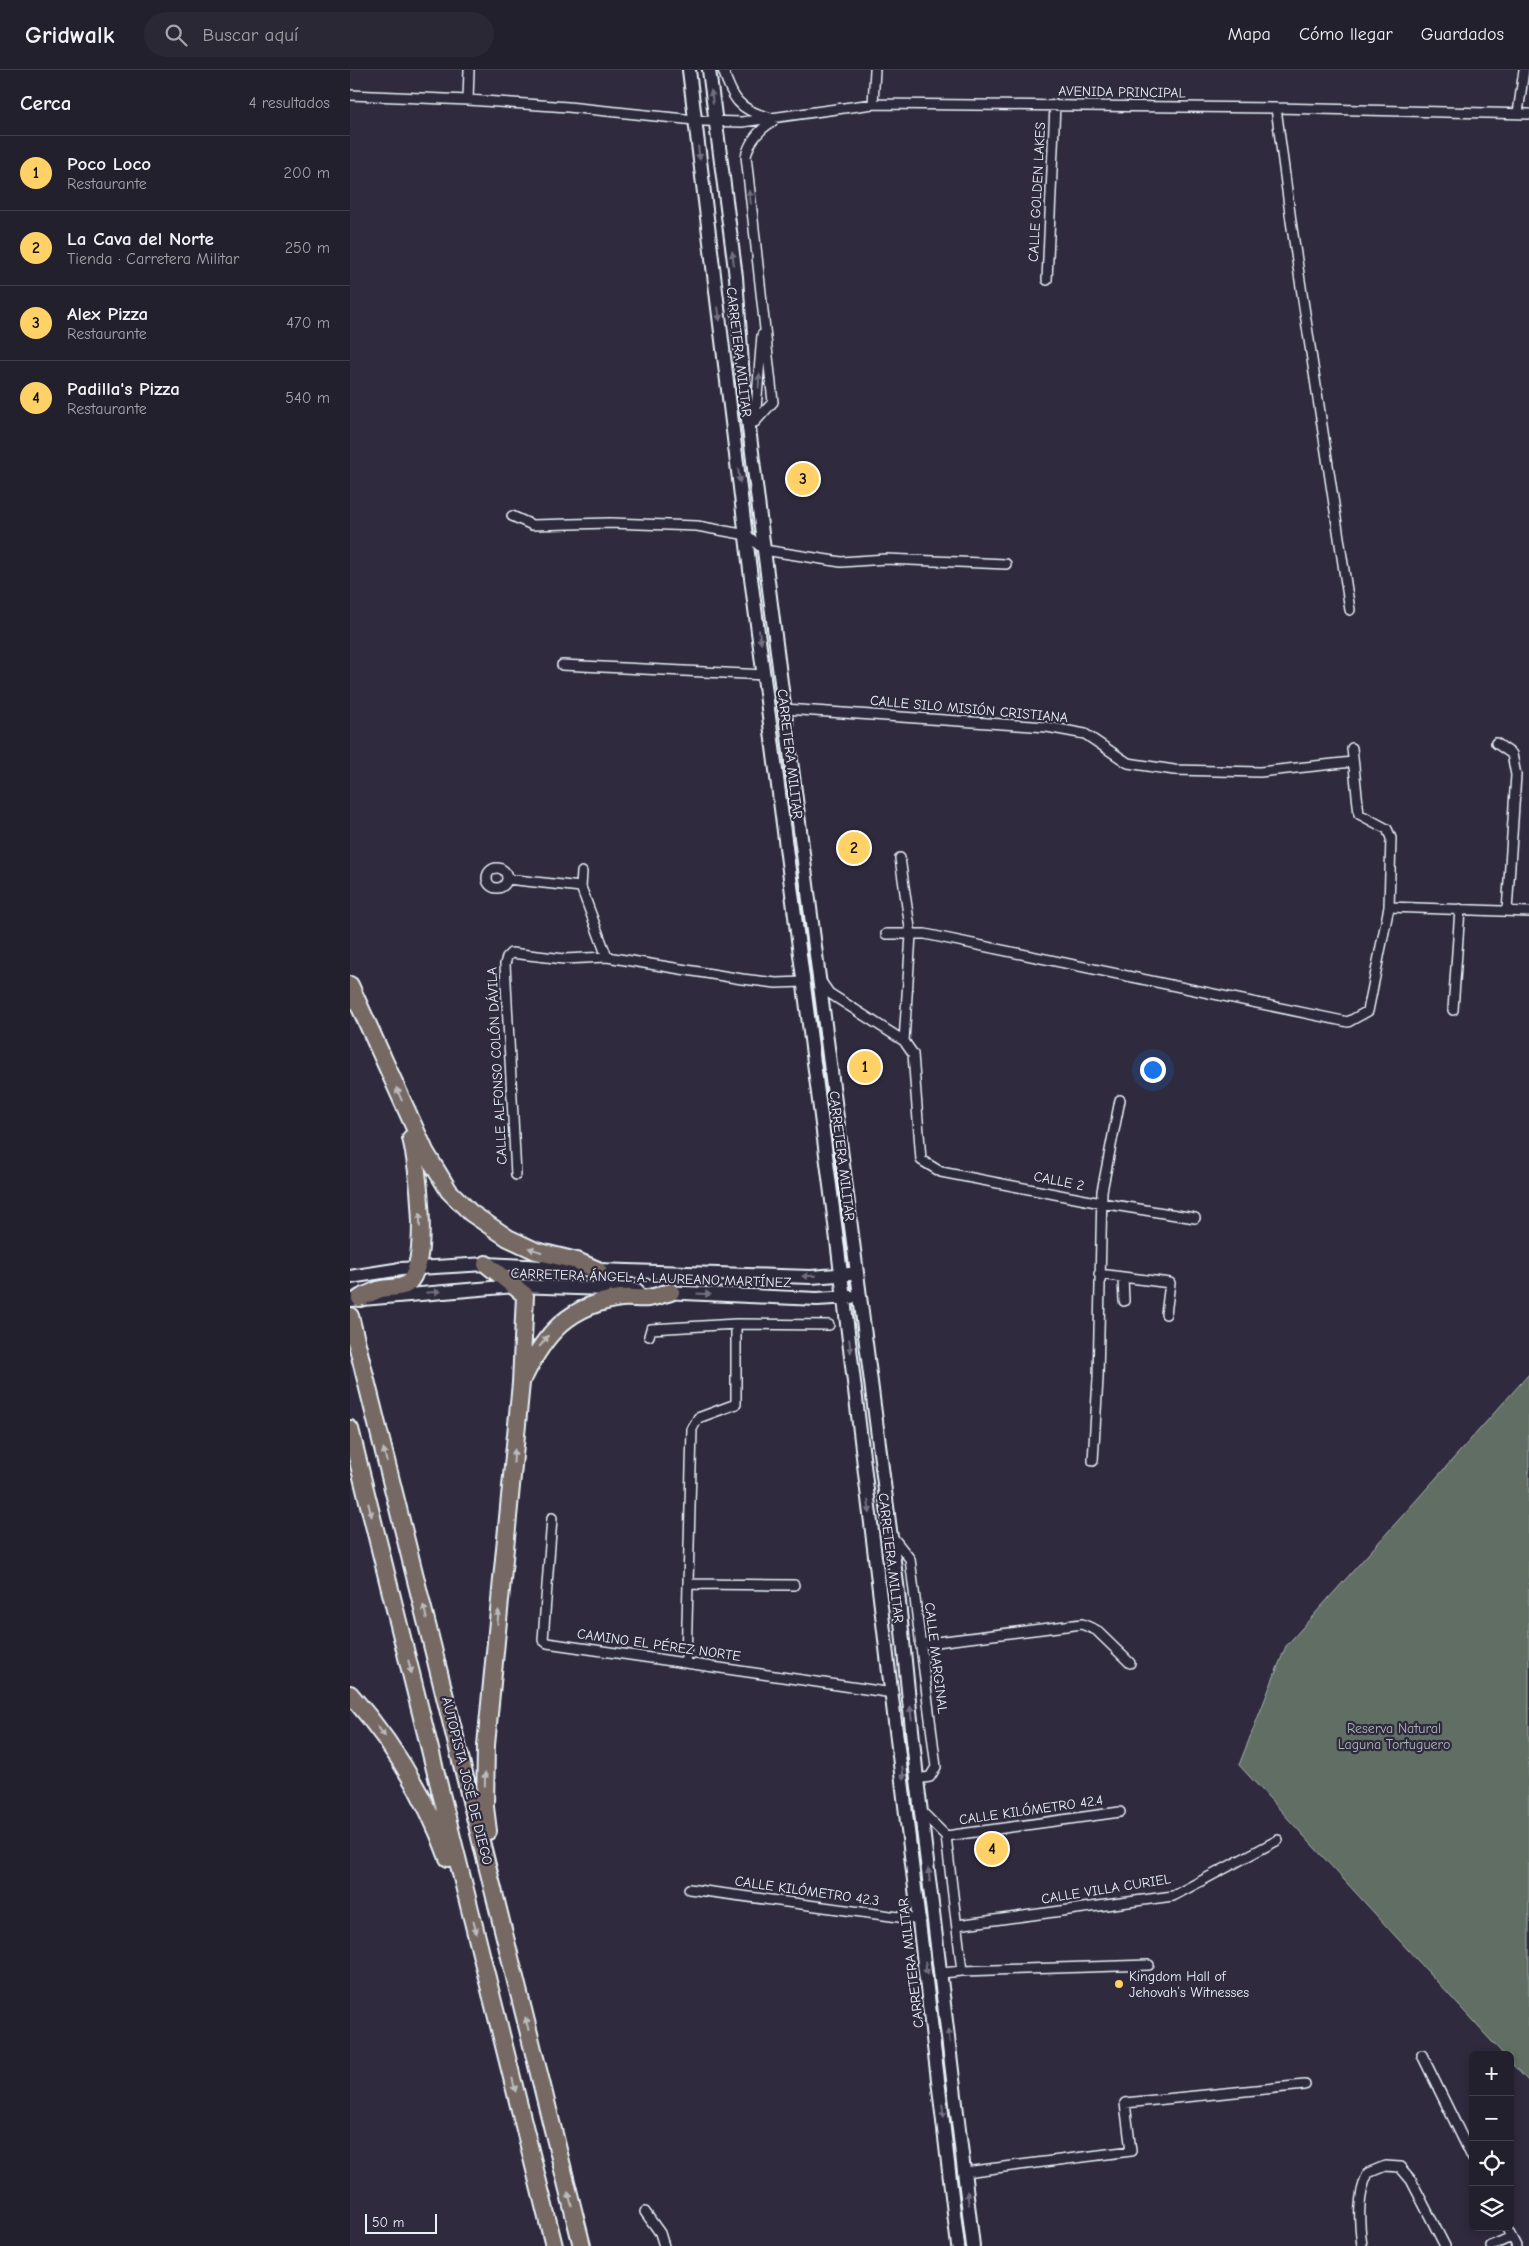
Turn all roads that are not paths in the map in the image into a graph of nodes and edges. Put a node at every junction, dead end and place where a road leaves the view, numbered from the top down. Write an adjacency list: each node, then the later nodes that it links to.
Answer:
1 (470, 70): 8 (street)
2 (689, 70): 15 (main road, CARRETERA MILITAR)
3 (709, 70): 16 (main road, CARRETERA MILITAR, one-way to 3)
4 (723, 70): 14 (street)
5 (875, 70): 9 (street)
6 (1524, 70): 12 (street)
7 (350, 96): 8 (street, AVENIDA PRINCIPAL)
8 (468, 100): 15 (street, AVENIDA PRINCIPAL)
9 (873, 104): 10 (street, AVENIDA PRINCIPAL); 14 (street, AVENIDA PRINCIPAL)
10 (1055, 106): 11 (street, AVENIDA PRINCIPAL); 17 (street, CALLE GOLDEN LAKES)
11 (1276, 108): 12 (street, AVENIDA PRINCIPAL); 25 (street)
12 (1518, 113): 13 (street, AVENIDA PRINCIPAL)
13 (1529, 114)
14 (775, 119): 16 (street, AVENIDA PRINCIPAL); 18 (street, one-way to 14)
15 (696, 120): 16 (street, AVENIDA PRINCIPAL); 22 (main road, CARRETERA MILITAR, one-way to 22)
16 (716, 122): 20 (main road, CARRETERA MILITAR, one-way to 16)
17 (1047, 280)
18 (763, 304): 19 (street, one-way to 18); 19 (street)
19 (755, 422): 20 (street)
20 (752, 446): 23 (main road, CARRETERA MILITAR)
21 (512, 516): 22 (street)
22 (747, 535): 23 (street); 27 (main road, CARRETERA MILITAR, one-way to 27)
23 (764, 550): 24 (street); 28 (main road, CARRETERA MILITAR)
24 (1006, 564)
25 (1350, 610)
26 (562, 666): 27 (street)
27 (765, 675): 44 (main road, CARRETERA MILITAR)
28 (784, 709): 31 (street, CALLE SILO MISIÓN CRISTIANA); 43 (main road, CARRETERA MILITAR)
29 (1496, 743): 38 (street)
30 (1352, 748): 31 (street)
31 (1352, 762): 36 (street)
32 (900, 858): 41 (street)
33 (582, 872): 35 (street)
34 (507, 879): 35 (street)
35 (581, 887): 42 (street)
36 (1389, 907): 37 (street); 41 (street)
37 (1460, 909): 38 (street); 46 (street)
38 (1507, 911): 39 (street)
39 (1529, 912)
40 (886, 934): 41 (street)
41 (911, 935): 47 (street)
42 (607, 957): 44 (street, CALLE ALFONSO COLÓN DÁVILA); 50 (street, CALLE ALFONSO COLÓN DÁVILA)
43 (818, 977): 47 (street); 56 (main road, CARRETERA MILITAR)
44 (804, 982): 57 (main road, CARRETERA MILITAR)
45 (350, 985): 49 (highway, one-way to 45)
46 (1453, 1010)
47 (904, 1041): 51 (street, CALLE 2)
48 (1120, 1100): 51 (street)
49 (407, 1114): 54 (highway, one-way to 49); 55 (highway, one-way to 49)
50 (516, 1174)
51 (1101, 1203): 52 (street, CALLE 2); 58 (street)
52 (1195, 1218)
53 (486, 1264): 54 (main road, CARRETERA ÁNGEL A. LAUREANO MARTÍNEZ); 55 (main road, CARRETERA ÁNGEL A. LAUREANO MARTÍNEZ); 61 (highway)
54 (416, 1269): 59 (main road, CARRETERA ÁNGEL A. LAUREANO MARTÍNEZ); 65 (highway)
55 (598, 1270): 57 (main road, CARRETERA ÁNGEL A. LAUREANO MARTÍNEZ, one-way to 55)
56 (857, 1273): 57 (main road, CARRETERA ÁNGEL A. LAUREANO MARTÍNEZ); 63 (main road, CARRETERA MILITAR)
57 (842, 1274): 64 (main road, CARRETERA MILITAR)
58 (1100, 1274): 60 (street); 74 (street)
59 (350, 1277)
60 (1123, 1278): 66 (street); 67 (street)
61 (516, 1286): 62 (main road, CARRETERA ÁNGEL A. LAUREANO MARTÍNEZ); 65 (main road, CARRETERA ÁNGEL A. LAUREANO MARTÍNEZ, one-way to 61); 72 (highway)
62 (671, 1292): 64 (main road, CARRETERA ÁNGEL A. LAUREANO MARTÍNEZ, one-way to 64); 72 (highway, one-way to 62)
63 (861, 1297): 64 (main road, CARRETERA ÁNGEL A. LAUREANO MARTÍNEZ); 76 (main road, CARRETERA MILITAR)
64 (844, 1298): 82 (main road, CARRETERA MILITAR, one-way to 82)
65 (355, 1299)
66 (1124, 1301)
67 (1166, 1314)
68 (350, 1316): 89 (highway, AUTOPISTA JOSÉ DE DIEGO, one-way to 68)
69 (736, 1324): 70 (street); 71 (street); 77 (street)
70 (829, 1325)
71 (649, 1336)
72 (521, 1383): 89 (highway, one-way to 72)
73 (350, 1428): 91 (highway, AUTOPISTA JOSÉ DE DIEGO, one-way to 91)
74 (1093, 1461)
75 (552, 1518): 80 (street, CAMINO EL PÉREZ NORTE)
76 (891, 1535): 79 (street, CALLE MARGINAL); 84 (main road, CARRETERA MILITAR, one-way to 76)
77 (688, 1584): 78 (street); 80 (street)
78 (794, 1585)
79 (920, 1644): 81 (street); 84 (street, CALLE MARGINAL)
80 (686, 1662): 82 (street, CAMINO EL PÉREZ NORTE)
81 (1130, 1663)
82 (893, 1693): 92 (main road, CARRETERA MILITAR, one-way to 92)
83 (350, 1694): 91 (highway, one-way to 91)
84 (917, 1779): 85 (main road, CARRETERA MILITAR)
85 (921, 1811): 87 (street); 96 (main road, CARRETERA MILITAR, one-way to 85)
86 (1120, 1812): 87 (street, CALLE KILÓMETRO 42.4)
87 (946, 1836): 93 (street)
88 (1278, 1840): 93 (street, CALLE VILLA CURIEL)
89 (491, 1880): 104 (highway, AUTOPISTA JOSÉ DE DIEGO, one-way to 89)
90 (690, 1889): 92 (street, CALLE KILÓMETRO 42.3)
91 (467, 1898): 103 (highway, AUTOPISTA JOSÉ DE DIEGO, one-way to 103)
92 (921, 1920): 106 (main road, CARRETERA MILITAR, one-way to 106)
93 (956, 1925): 95 (street)
94 (1148, 1965): 95 (street)
95 (962, 1970): 96 (street)
96 (942, 1973): 100 (main road, CARRETERA MILITAR, one-way to 96)
97 (1422, 2055): 99 (street)
98 (1304, 2084): 100 (street)
99 (1469, 2151)
100 (965, 2172): 107 (main road, CARRETERA MILITAR, one-way to 100)
101 (645, 2212): 105 (street)
102 (1514, 2242): 110 (street)
103 (554, 2246)
104 (582, 2246)
105 (664, 2246)
106 (958, 2246)
107 (973, 2246)
108 (1362, 2246): 109 (street)
109 (1445, 2246)
110 (1491, 2246)

